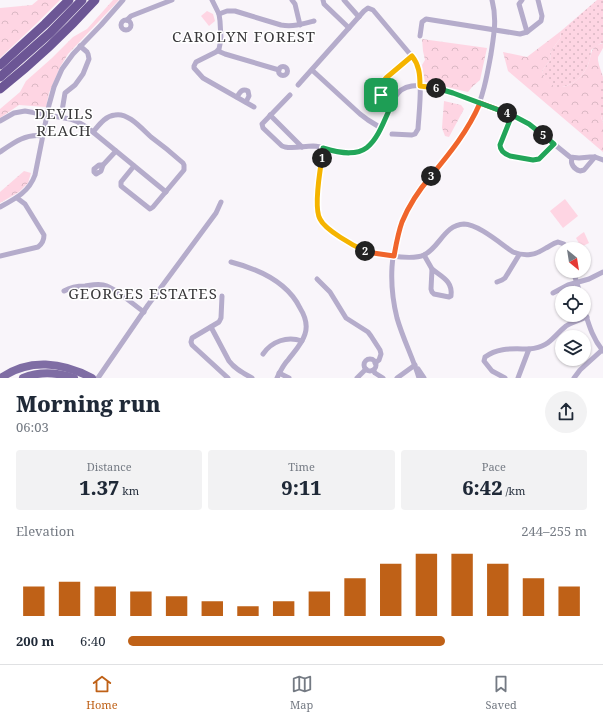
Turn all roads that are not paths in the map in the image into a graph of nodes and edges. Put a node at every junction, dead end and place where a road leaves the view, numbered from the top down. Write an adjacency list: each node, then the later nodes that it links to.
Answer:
1 (69, 0): 25 (highway)
2 (82, 0): 28 (highway)
3 (95, 0): 31 (highway)
4 (123, 0): 22 (street)
5 (172, 0): 15 (street)
6 (212, 0): 13 (street)
7 (292, 0): 17 (street)
8 (324, 0): 18 (street)
9 (344, 0): 14 (street)
10 (492, 0): 19 (street)
11 (522, 0): 20 (street)
12 (538, 0): 20 (street)
13 (219, 14): 17 (street); 23 (street)
14 (359, 17): 18 (street); 24 (street)
15 (126, 20)
16 (314, 22): 17 (street)
17 (300, 25)
18 (349, 28): 27 (street)
19 (494, 30): 20 (street); 21 (street); 35 (street)
20 (527, 32)
21 (420, 36)
22 (80, 46): 38 (street); 39 (street)
23 (218, 51): 26 (street); 33 (street)
24 (412, 56): 30 (street); 37 (street)
25 (0, 65)
26 (279, 70)
27 (312, 70): 29 (street); 43 (street)
28 (0, 77)
29 (298, 85)
30 (420, 86): 35 (street); 37 (street); 45 (street)
31 (0, 89)
32 (290, 94): 40 (street)
33 (237, 97): 34 (street); 34 (street)
34 (246, 102): 36 (street)
35 (480, 103): 41 (street); 65 (street)
36 (254, 107)
37 (390, 108): 43 (street)
38 (62, 111)
39 (47, 114): 42 (street); 44 (street); 46 (street)
40 (270, 115): 48 (street); 48 (street)
41 (512, 115): 47 (street); 47 (street)
42 (0, 121)
43 (381, 128): 49 (street)
44 (93, 132): 50 (street); 57 (street)
45 (392, 134)
46 (43, 136): 51 (street); 58 (street)
47 (554, 144): 53 (street)
48 (302, 146): 49 (street)
49 (323, 148): 65 (street)
50 (116, 151): 55 (street); 56 (street)
51 (0, 152)
52 (595, 157): 53 (street); 53 (street); 54 (street)
53 (572, 158)
54 (603, 160)
55 (103, 165)
56 (134, 166): 57 (street); 57 (street)
57 (166, 192)
58 (17, 198): 60 (street); 64 (street)
59 (221, 202): 77 (street)
60 (0, 207)
61 (555, 243): 63 (street)
62 (424, 255): 63 (street); 65 (street); 67 (street)
63 (519, 255): 71 (street)
64 (0, 256)
65 (394, 256): 86 (street)
66 (231, 262): 81 (street)
67 (432, 269): 67 (street)
68 (603, 272): 72 (street)
69 (575, 278): 72 (street)
70 (317, 279): 85 (street)
71 (497, 282)
72 (576, 282): 73 (street); 75 (street)
73 (577, 286)
74 (64, 292): 77 (street)
75 (553, 293)
76 (222, 296): 80 (street)
77 (144, 312): 94 (street)
78 (573, 322): 82 (street)
79 (587, 322): 83 (street)
80 (211, 327): 95 (street); 96 (street)
81 (302, 341): 84 (street); 89 (street)
82 (529, 349): 103 (street); 104 (street)
83 (603, 351): 105 (street)
84 (263, 354)
85 (375, 362): 87 (street); 88 (street)
86 (415, 365): 100 (street); 101 (street); 102 (street)
87 (366, 369): 88 (street); 98 (street)
88 (373, 370): 99 (street)
89 (278, 376): 97 (street)
90 (1, 378): 93 (main road)
91 (23, 378): 92 (main road)
92 (74, 378)
93 (92, 378)
94 (98, 378)
95 (228, 378)
96 (252, 378)
97 (289, 378)
98 (357, 378)
99 (383, 378)
100 (397, 378)
101 (419, 378)
102 (424, 378)
103 (505, 378)
104 (518, 378)
105 (574, 378)

